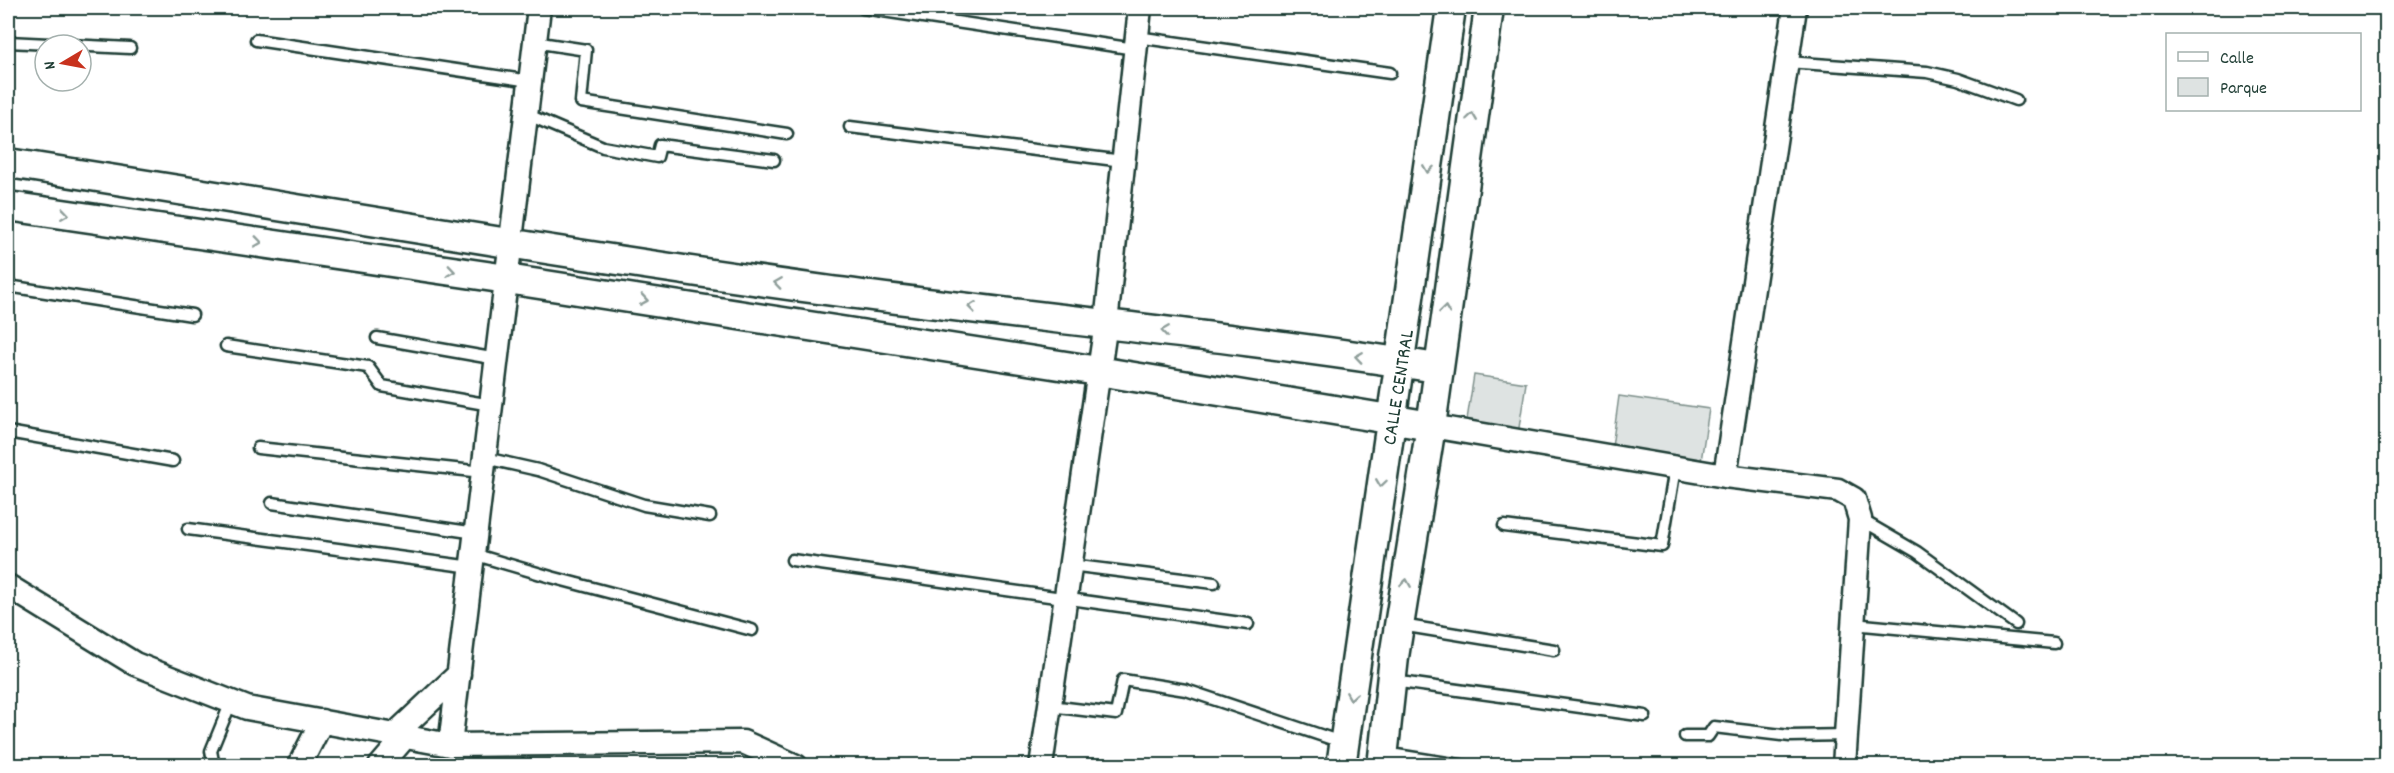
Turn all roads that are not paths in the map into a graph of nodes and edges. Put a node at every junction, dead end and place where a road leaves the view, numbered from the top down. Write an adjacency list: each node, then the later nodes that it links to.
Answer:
1 (538, 8): 9 (street)
2 (862, 8): 10 (lane)
3 (1140, 8): 10 (street)
4 (1451, 8): 31 (street, CALLE CENTRAL, one-way to 31)
5 (1488, 8): 32 (street, CALLE CENTRAL, one-way to 5)
6 (1795, 8): 12 (street)
7 (256, 40): 14 (lane)
8 (8, 42): 11 (lane)
9 (534, 42): 14 (street); 18 (lane)
10 (1136, 43): 13 (lane); 20 (street)
11 (130, 48)
12 (1787, 62): 15 (lane); 42 (street)
13 (1390, 73)
14 (530, 81): 16 (street)
15 (2016, 100)
16 (526, 114): 19 (lane); 23 (street)
17 (850, 128): 20 (lane)
18 (787, 134)
19 (774, 160)
20 (1123, 161): 27 (street)
21 (8, 163): 23 (street)
22 (8, 206): 24 (street, one-way to 24)
23 (510, 243): 24 (street); 27 (street, one-way to 23)
24 (507, 279): 30 (street); 33 (street, one-way to 33)
25 (8, 286): 26 (lane)
26 (192, 315)
27 (1106, 323): 31 (street, one-way to 27); 33 (street)
28 (377, 338): 30 (lane)
29 (226, 346): 34 (lane)
30 (497, 359): 34 (street)
31 (1401, 363): 32 (street); 35 (street, CALLE CENTRAL)
32 (1437, 368): 36 (street, CALLE CENTRAL)
33 (1098, 371): 35 (street); 50 (street)
34 (491, 405): 40 (street)
35 (1390, 419): 36 (street); 61 (street, CALLE CENTRAL, one-way to 61)
36 (1431, 426): 41 (street); 57 (street, CALLE CENTRAL, one-way to 36)
37 (8, 432): 39 (lane)
38 (258, 448): 40 (lane)
39 (172, 460)
40 (484, 465): 44 (lane); 48 (street)
41 (1675, 468): 42 (street); 46 (lane)
42 (1725, 476): 45 (street)
43 (272, 503): 48 (lane)
44 (710, 516)
45 (1860, 519): 55 (street); 56 (lane)
46 (1504, 526)
47 (188, 529): 48 (lane)
48 (474, 551): 58 (lane); 63 (street)
49 (792, 560): 53 (lane)
50 (1070, 565): 51 (lane); 53 (street)
51 (1214, 583)
52 (8, 586): 64 (street)
53 (1065, 598): 54 (lane); 65 (street)
54 (1248, 624)
55 (1853, 624): 59 (lane); 68 (street)
56 (2016, 624)
57 (1399, 625): 60 (lane); 62 (street, CALLE CENTRAL)
58 (752, 630)
59 (2054, 643)
60 (1554, 650)
61 (1358, 652): 62 (street); 72 (street, CALLE CENTRAL, one-way to 72)
62 (1393, 669): 66 (lane); 73 (street, CALLE CENTRAL)
63 (459, 674): 69 (street); 71 (street)
64 (231, 702): 67 (street); 74 (lane)
65 (1050, 706): 72 (lane); 78 (street)
66 (1645, 716)
67 (322, 722): 69 (street); 75 (street)
68 (1846, 735): 70 (lane); 80 (street)
69 (399, 736): 71 (street); 76 (street)
70 (1685, 736)
71 (450, 745): 77 (street)
72 (1342, 754)
73 (1383, 759): 79 (lane)
74 (214, 765)
75 (299, 765)
76 (380, 765)
77 (796, 765)
78 (1041, 765)
79 (1466, 765)
80 (1844, 765)

